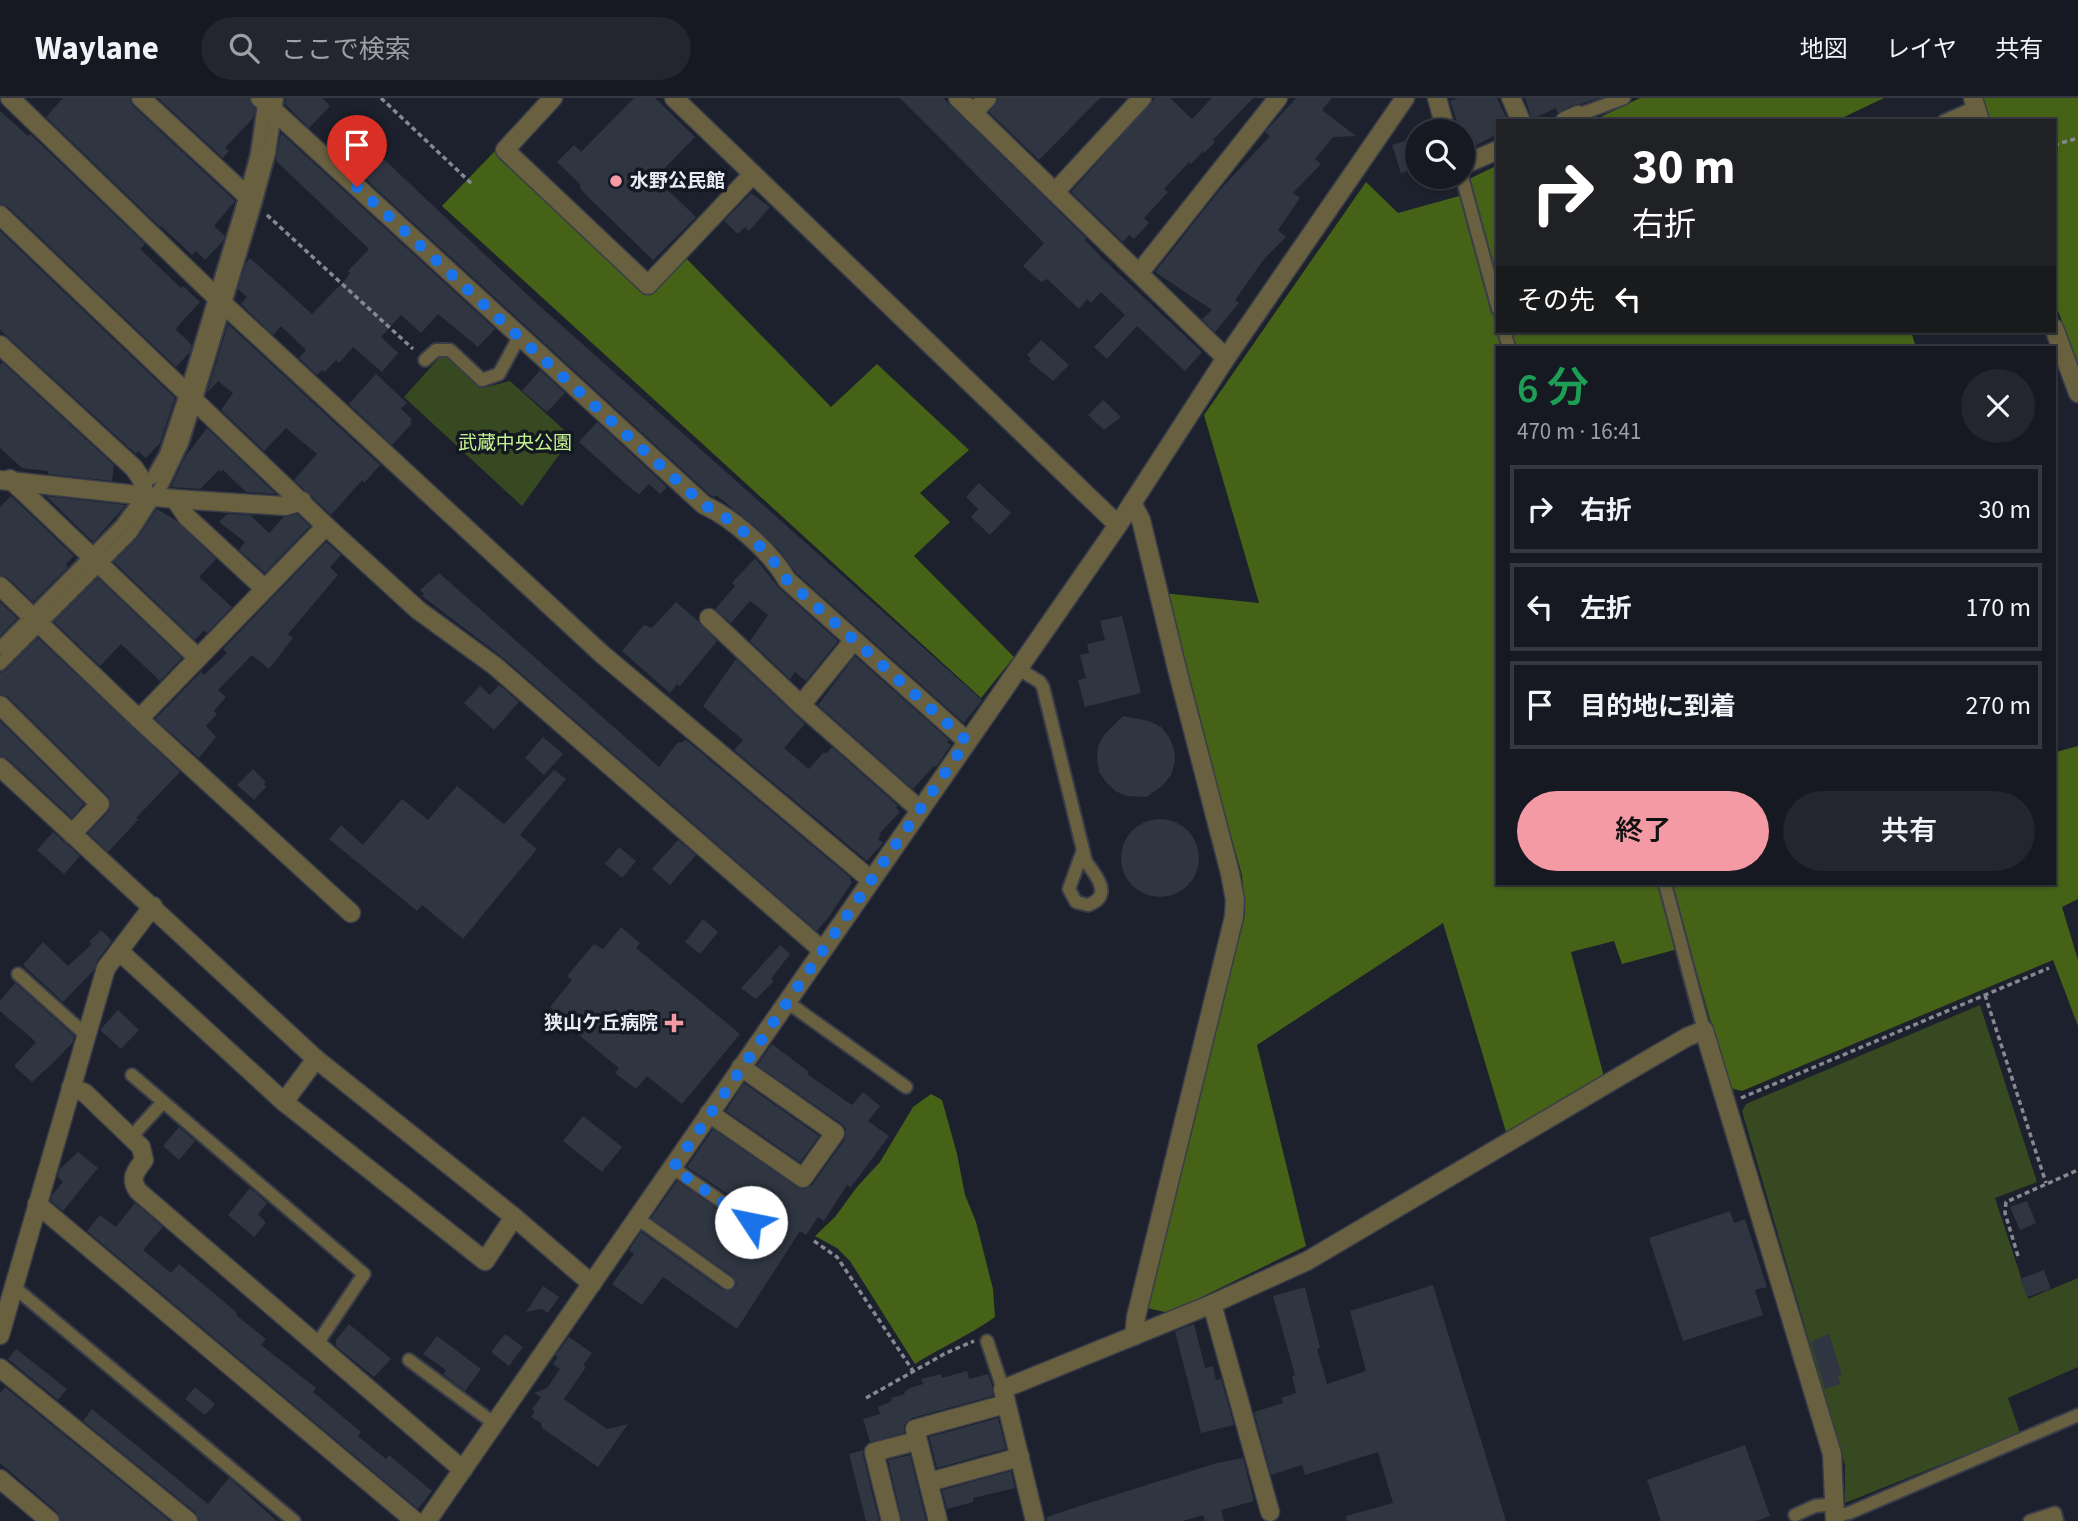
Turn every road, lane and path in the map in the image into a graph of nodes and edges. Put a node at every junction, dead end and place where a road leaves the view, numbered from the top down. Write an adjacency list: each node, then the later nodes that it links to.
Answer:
1 (10, 98): 32 (street)
2 (141, 98): 29 (street)
3 (381, 98): 26 (path)
4 (553, 98): 25 (street)
5 (674, 98): 25 (street)
6 (958, 98): 16 (street)
7 (987, 98): 16 (street)
8 (1142, 98): 28 (street)
9 (1278, 98): 31 (street)
10 (1405, 98): 37 (street)
11 (1437, 98): 18 (street)
12 (1511, 98): 19 (street)
13 (1624, 98): 17 (lane)
14 (269, 101): 29 (lane); 35 (street)
15 (1976, 109): 20 (lane)
16 (973, 113): 28 (street)
17 (1572, 118)
18 (1443, 119)
19 (1520, 119)
20 (1949, 119)
21 (2078, 138): 22 (path)
22 (2056, 144)
23 (1496, 151): 24 (street)
24 (1475, 160)
25 (753, 174): 47 (street)
26 (473, 185)
27 (1465, 189): 33 (lane)
28 (1055, 192): 31 (street)
29 (250, 199): 32 (lane); 38 (path)
30 (0, 215): 40 (street)
31 (1140, 272): 37 (street)
32 (219, 298): 40 (lane); 67 (street)
33 (1496, 302)
34 (2056, 333): 39 (street)
35 (519, 337): 38 (lane); 54 (street)
36 (0, 345): 43 (street)
37 (1226, 358): 46 (street)
38 (425, 360)
39 (2078, 393)
40 (191, 395): 43 (lane); 45 (street)
41 (0, 469): 42 (street)
42 (7, 481): 43 (street); 49 (street)
43 (147, 492): 44 (street); 49 (lane)
44 (175, 499): 45 (street); 51 (street)
45 (302, 501): 48 (street)
46 (1132, 503): 47 (street); 103 (street)
47 (1118, 525): 58 (street)
48 (326, 526): 51 (street); 71 (street)
49 (95, 561): 53 (lane); 56 (street)
50 (0, 586): 53 (street)
51 (265, 589): 56 (street)
52 (709, 618): 60 (street)
53 (35, 620): 55 (lane); 57 (lane); 61 (street)
54 (854, 640): 60 (street); 62 (street)
55 (0, 648)
56 (198, 658): 61 (street)
57 (0, 664)
58 (1017, 668): 62 (street); 66 (lane)
59 (0, 705): 65 (street)
60 (802, 705): 64 (street)
61 (139, 719): 70 (street)
62 (967, 741): 64 (street)
63 (0, 767): 65 (street)
64 (919, 809): 67 (street)
65 (72, 834): 69 (street)
66 (1083, 850)
67 (871, 880): 71 (street)
68 (1665, 885): 77 (lane)
69 (153, 906): 72 (street); 79 (street)
70 (351, 913)
71 (822, 950): 76 (street)
72 (119, 951): 78 (street); 85 (street)
73 (2049, 968): 75 (path)
74 (18, 974): 78 (lane)
75 (1985, 995): 86 (path); 91 (path)
76 (787, 1002): 80 (street); 83 (lane)
77 (1704, 1030): 86 (street); 101 (street)
78 (86, 1035): 82 (street)
79 (316, 1059): 85 (street); 93 (street)
80 (741, 1067): 87 (street); 87 (street)
81 (132, 1075): 84 (lane)
82 (71, 1087): 88 (street); 92 (street)
83 (906, 1087)
84 (163, 1102): 88 (lane); 105 (lane)
85 (284, 1102): 93 (street)
86 (1727, 1103): 119 (street)
87 (709, 1113): 89 (street)
88 (132, 1136): 105 (street)
89 (673, 1168): 94 (street); 95 (lane)
90 (2078, 1170): 91 (path)
91 (2046, 1183): 97 (path)
92 (37, 1204): 98 (street); 124 (street)
93 (514, 1217): 100 (street)
94 (637, 1218): 99 (lane); 100 (street)
95 (770, 1235)
96 (814, 1241): 108 (path)
97 (2018, 1256)
98 (7, 1281): 102 (street); 123 (lane)
99 (728, 1283)
100 (592, 1284): 112 (street)
101 (1212, 1304): 103 (street); 118 (street)
102 (0, 1335)
103 (1134, 1336): 109 (street)
104 (988, 1341): 108 (path); 109 (lane)
105 (317, 1344): 115 (street)
106 (409, 1360): 112 (lane)
107 (0, 1368): 122 (street)
108 (913, 1371): 110 (path)
109 (1004, 1397): 113 (street); 114 (street)
110 (866, 1398)
111 (2078, 1415): 119 (lane)
112 (495, 1424): 115 (street)
113 (918, 1441): 117 (street); 126 (street)
114 (1020, 1457): 117 (street); 128 (street)
115 (463, 1471): 125 (street)
116 (0, 1479): 121 (street)
117 (929, 1482): 127 (street)
118 (1269, 1511)
119 (1835, 1514): 120 (lane)
120 (1795, 1515)
121 (50, 1521)
122 (188, 1521)
123 (294, 1521)
124 (415, 1521)
125 (427, 1521)
126 (891, 1521)
127 (938, 1521)
128 (1035, 1521)
129 (2030, 1521): 130 (lane)
130 (2057, 1521)

